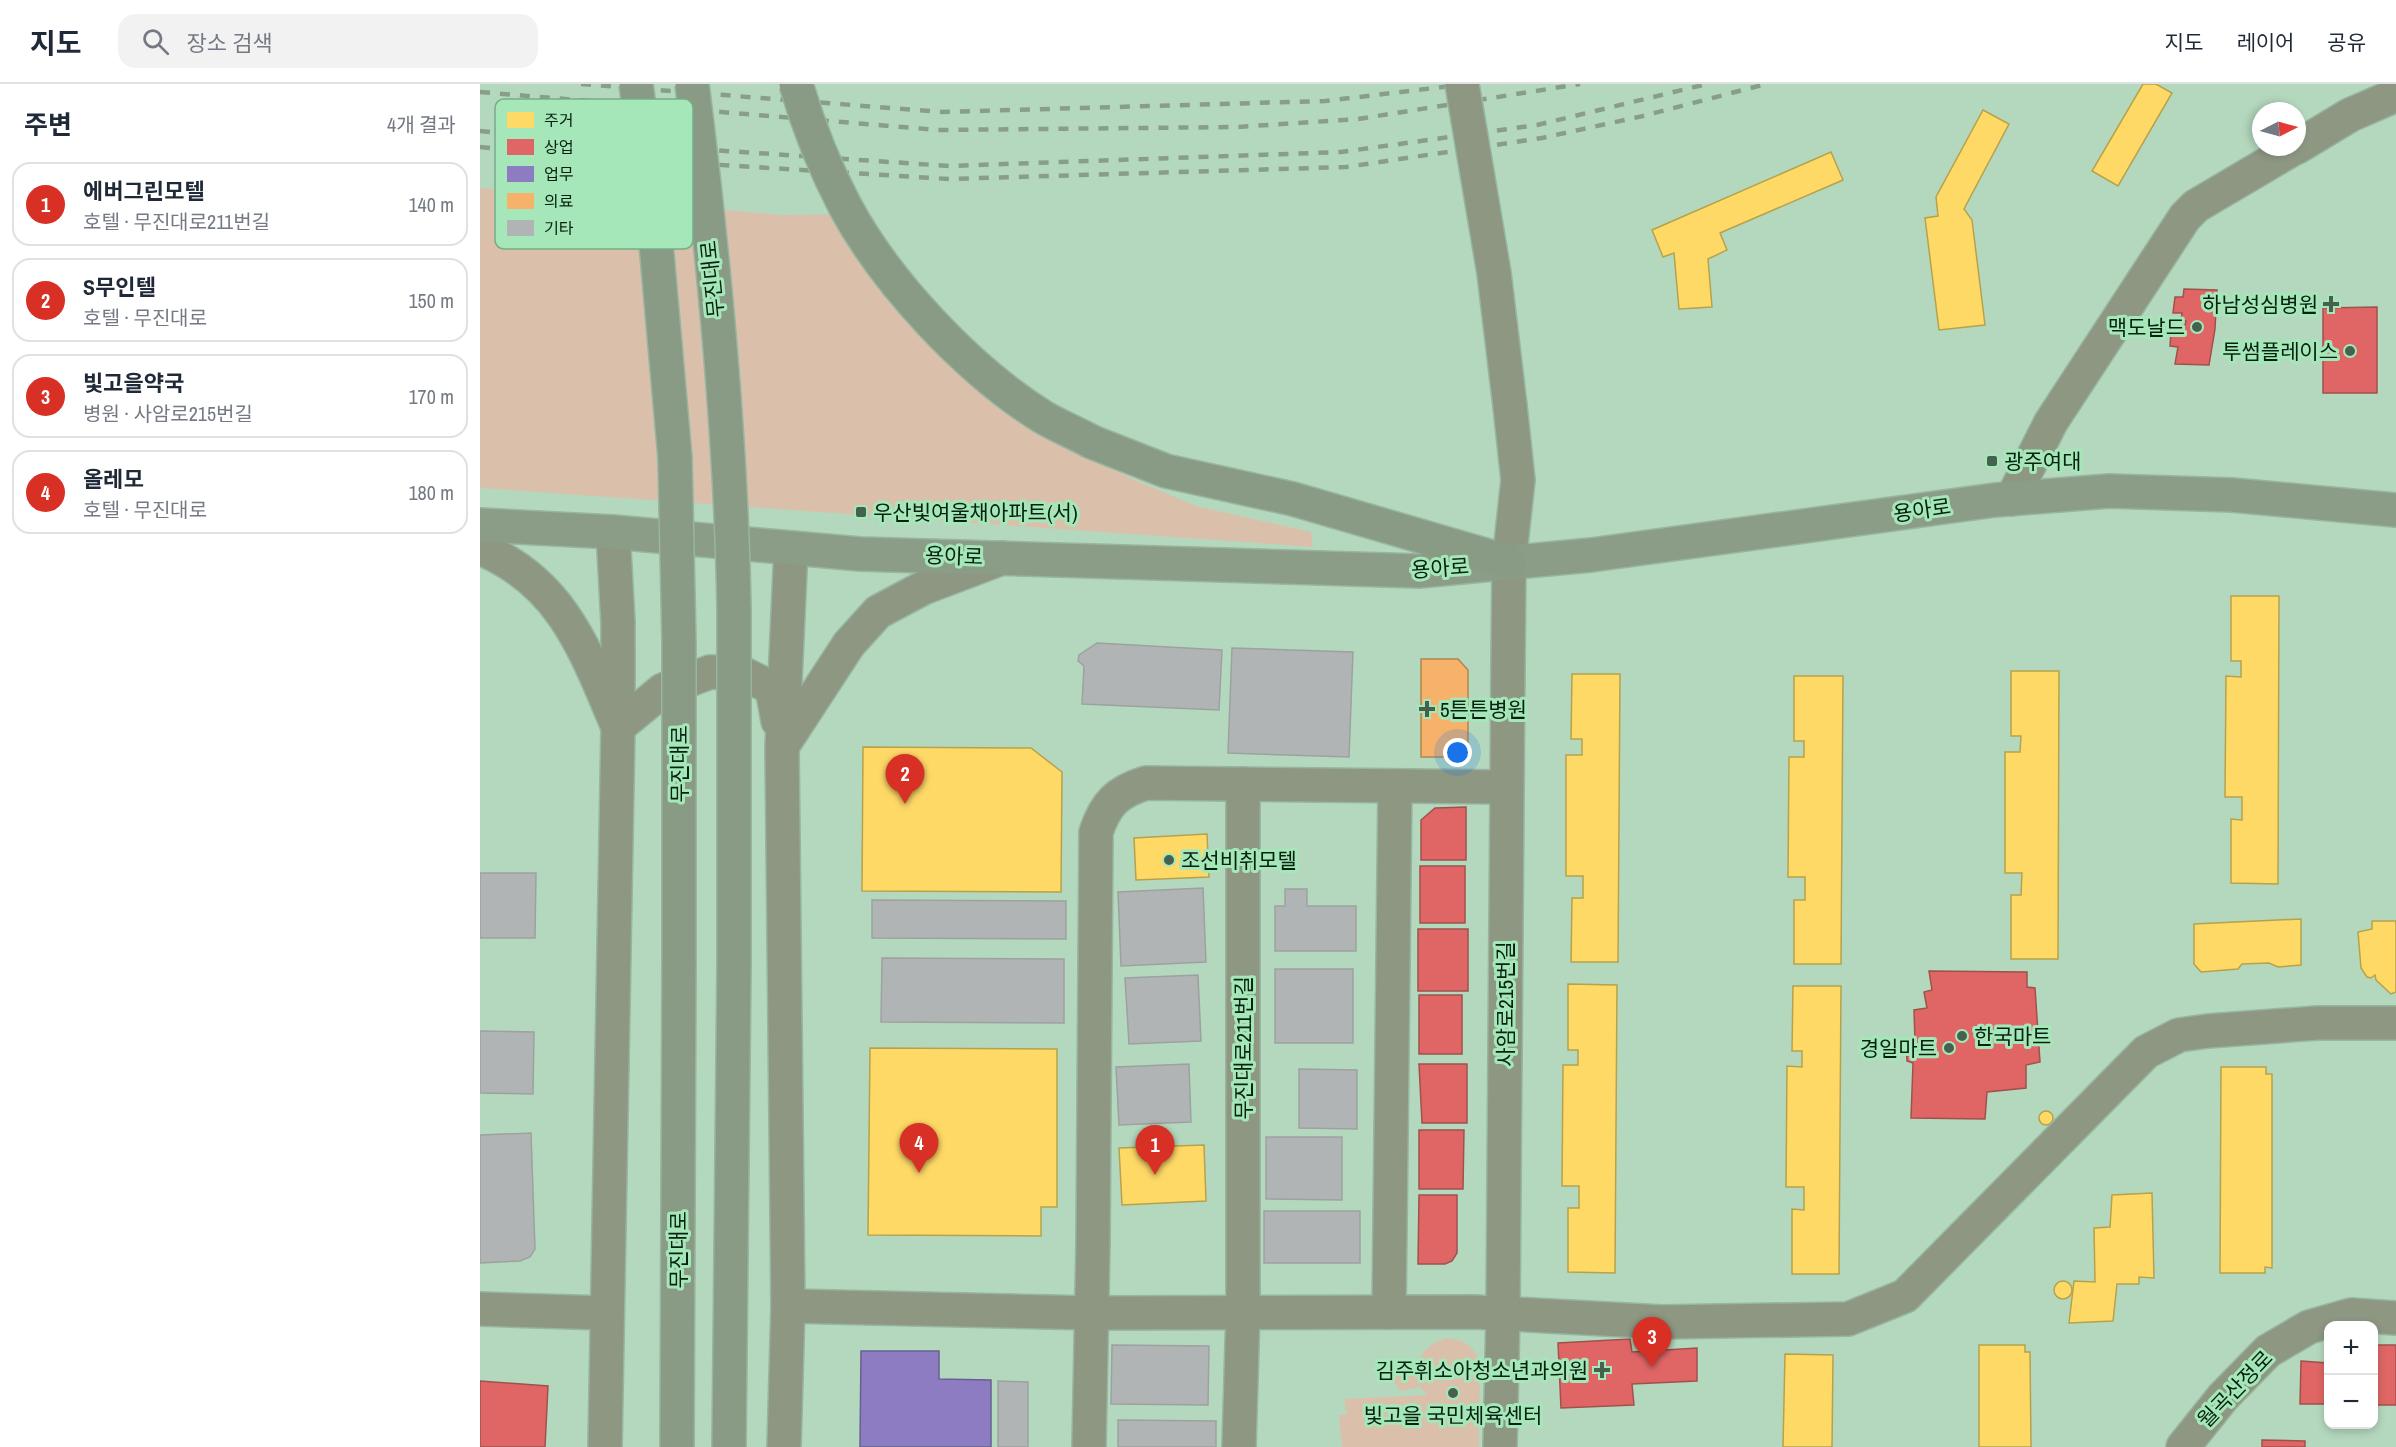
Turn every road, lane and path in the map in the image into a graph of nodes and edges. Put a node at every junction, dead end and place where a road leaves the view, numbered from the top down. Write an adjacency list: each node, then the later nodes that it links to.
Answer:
1 (636, 84): 6 (highway, 무진대로, bridge)
2 (692, 84): 34 (highway, 무진대로, bridge)
3 (796, 84): 17 (highway, bridge)
4 (1462, 84): 17 (street, 사암로215번길, bridge)
5 (2396, 95): 7 (street)
6 (638, 99)
7 (2306, 142)
8 (2282, 156): 10 (street)
9 (656, 249): 33 (highway, 무진대로, bridge)
10 (2012, 498): 11 (main road, 용아로); 17 (main road, 용아로)
11 (2396, 510)
12 (480, 525): 13 (main road, 용아로)
13 (613, 532): 15 (main road, 용아로); 18 (street)
14 (480, 548): 18 (street)
15 (791, 548): 16 (main road, 용아로); 19 (street)
16 (1002, 558): 17 (main road, 용아로); 19 (street)
17 (1509, 562): 22 (street, 사암로215번길)
18 (618, 727): 19 (street); 28 (street)
19 (782, 747): 24 (street)
20 (1244, 784): 21 (street); 26 (street, 무진대로211번길); 29 (street)
21 (1395, 786): 22 (street); 27 (street)
22 (1506, 787): 30 (street, 사암로215번길)
23 (2396, 1023): 30 (street)
24 (788, 1306): 29 (street); 35 (street)
25 (480, 1309): 28 (street)
26 (1243, 1311): 27 (street); 29 (street); 37 (street, 무진대로211번길)
27 (1389, 1312): 30 (street)
28 (606, 1313): 32 (street)
29 (1092, 1313): 36 (street)
30 (1503, 1313): 38 (street, 사암로215번길)
31 (2396, 1318): 39 (street, 월곡산정로)
32 (605, 1447)
33 (677, 1447)
34 (729, 1447)
35 (784, 1447)
36 (1089, 1447)
37 (1239, 1447)
38 (1500, 1447)
39 (2183, 1447)

